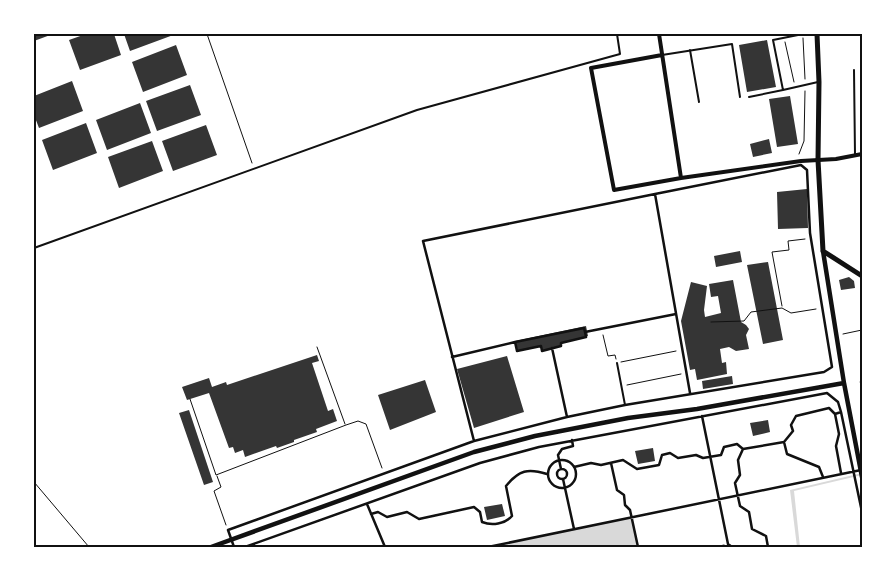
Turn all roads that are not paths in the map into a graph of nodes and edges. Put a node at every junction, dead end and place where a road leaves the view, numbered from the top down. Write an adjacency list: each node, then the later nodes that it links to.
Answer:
1 (616, 34): 18 (lane)
2 (659, 34): 6 (street)
3 (803, 34): 9 (lane)
4 (817, 34): 8 (main road)
5 (690, 50): 6 (lane); 10 (lane); 12 (lane)
6 (662, 55): 16 (street); 16 (street)
7 (854, 70): 14 (lane)
8 (819, 82): 9 (lane); 15 (main road)
9 (783, 90): 11 (lane)
10 (740, 97)
11 (749, 97)
12 (699, 102)
13 (862, 154): 14 (street)
14 (855, 155): 15 (street)
15 (818, 160): 16 (street); 19 (main road)
16 (681, 178)
17 (655, 194): 21 (street); 25 (street); 28 (street)
18 (34, 248)
19 (823, 251): 20 (main road); 27 (street)
20 (862, 276)
21 (676, 314): 22 (street); 28 (street)
22 (585, 332): 23 (street); 24 (street)
23 (515, 342): 24 (street); 25 (street)
24 (552, 348): 33 (street)
25 (452, 357): 35 (street)
26 (616, 363): 29 (lane)
27 (844, 382): 38 (street); 59 (street)
28 (690, 393): 29 (street)
29 (625, 405): 33 (street)
30 (841, 412): 31 (street); 32 (street); 45 (street)
31 (835, 414): 36 (street); 46 (street)
32 (702, 416): 34 (street); 39 (street)
33 (567, 417): 35 (street)
34 (572, 440): 40 (street); 54 (street)
35 (474, 441): 59 (street)
36 (784, 442): 37 (street); 48 (street)
37 (743, 449): 39 (street); 52 (street)
38 (860, 455): 44 (street)
39 (710, 457): 41 (street); 53 (street)
40 (559, 460): 42 (street); 43 (street); 47 (street)
41 (611, 463): 42 (street); 57 (street)
42 (574, 467): 51 (street)
43 (561, 469): 50 (street); 50 (street)
44 (861, 470): 45 (street); 49 (street)
45 (853, 471): 46 (street); 55 (street)
46 (841, 473): 48 (street)
47 (548, 474): 51 (street); 56 (street)
48 (823, 477): 52 (street)
49 (862, 478)
50 (563, 479): 51 (street)
51 (565, 488): 58 (street)
52 (737, 495): 53 (street); 68 (street)
53 (718, 499): 57 (street); 67 (street)
54 (367, 504): 56 (street); 63 (street)
55 (862, 512)
56 (371, 514): 64 (street)
57 (632, 517): 58 (street); 66 (street)
58 (574, 529): 60 (street)
59 (232, 540): 61 (street); 62 (street)
60 (506, 545): 65 (street)
61 (211, 547)
62 (234, 547)
63 (245, 547)
64 (385, 547)
65 (488, 547)
66 (638, 547)
67 (732, 547)
68 (768, 547)

